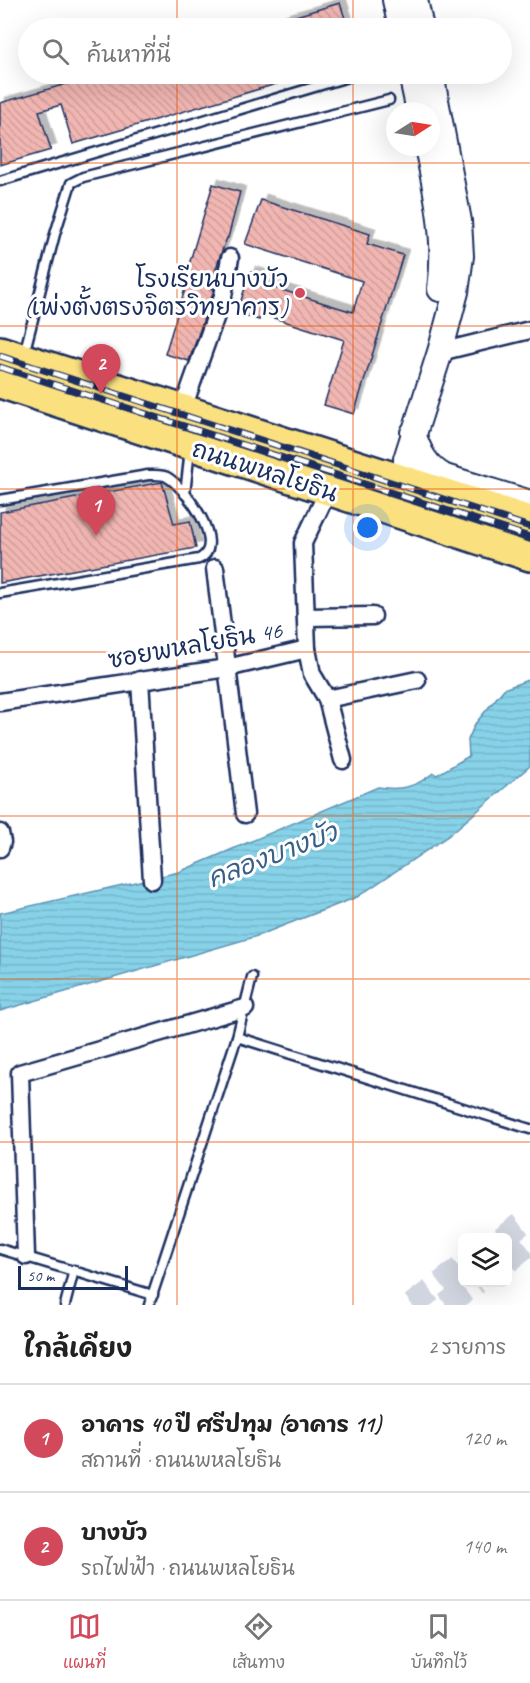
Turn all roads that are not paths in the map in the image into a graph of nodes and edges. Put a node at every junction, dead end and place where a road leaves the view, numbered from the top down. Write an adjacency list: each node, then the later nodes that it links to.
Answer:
1 (395, 0): 3 (main road)
2 (415, 0): 4 (main road)
3 (399, 18)
4 (419, 18)
5 (325, 84): 11 (lane)
6 (413, 84): 9 (main road)
7 (432, 84): 13 (main road)
8 (389, 100): 16 (lane)
9 (417, 102)
10 (429, 156): 13 (main road)
11 (0, 181)
12 (230, 258): 18 (street)
13 (439, 326): 15 (main road)
14 (530, 330): 15 (street)
15 (433, 349): 19 (main road); 21 (main road)
16 (11, 353): 18 (main road, ถนนพหลโยธิน)
17 (0, 384): 20 (main road, ถนนพหลโยธิน)
18 (183, 408): 21 (main road, ถนนพหลโยธิน)
19 (413, 433): 22 (main road); 26 (main road)
20 (190, 446): 23 (lane); 24 (main road, ถนนพหลโยธิน)
21 (360, 465): 22 (main road, ถนนพหลโยธิน)
22 (416, 483): 27 (main road, ถนนพหลโยธิน)
23 (185, 494): 25 (lane); 31 (lane)
24 (340, 495): 28 (main road, ถนนพหลโยธิน); 30 (main road); 33 (street, ซอยพหลโยธิน 46)
25 (0, 500)
26 (530, 503)
27 (530, 520)
28 (530, 557)
29 (215, 568): 35 (street)
30 (530, 570)
31 (0, 593)
32 (373, 616): 33 (street)
33 (306, 617): 34 (street, ซอยพหลโยธิน 46)
34 (307, 649): 35 (street, ซอยพหลโยธิน 46); 38 (street)
35 (227, 668): 36 (street, ซอยพหลโยธิน 46); 41 (street)
36 (140, 680): 39 (street, ซอยพหลโยธิน 46); 44 (street)
37 (417, 680): 38 (street)
38 (327, 699): 40 (street)
39 (0, 702)
40 (343, 760)
41 (245, 814)
42 (0, 833): 43 (street)
43 (0, 848)
44 (152, 880)
45 (252, 977): 46 (lane)
46 (245, 1008): 47 (lane); 50 (street)
47 (237, 1037): 48 (lane); 52 (lane)
48 (530, 1129)
49 (0, 1249): 50 (lane)
50 (26, 1256): 51 (lane)
51 (74, 1270): 52 (lane); 53 (lane)
52 (153, 1295): 54 (lane)
53 (65, 1305)
54 (149, 1305)

